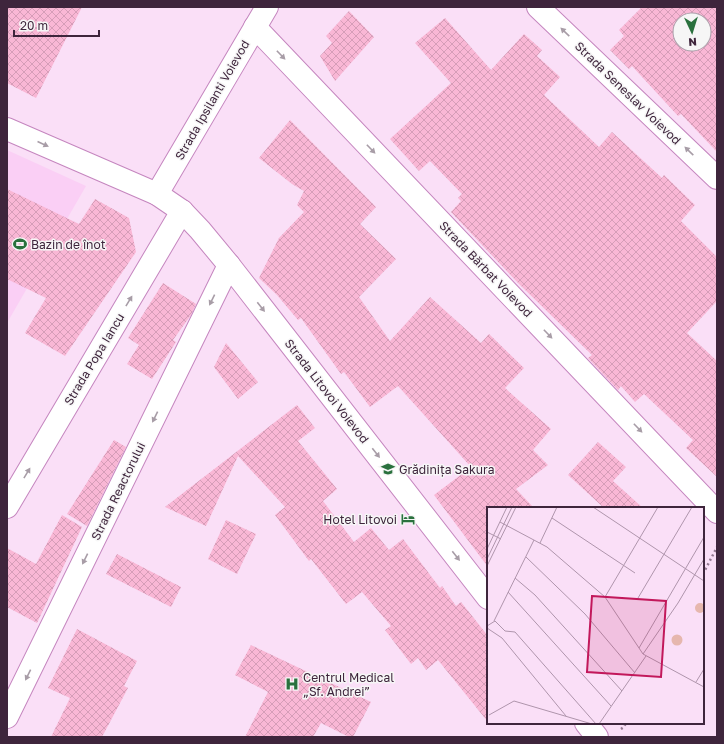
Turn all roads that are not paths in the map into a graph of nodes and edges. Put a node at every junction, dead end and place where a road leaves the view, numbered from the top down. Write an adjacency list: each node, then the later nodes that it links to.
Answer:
1 (266, 7): 3 (street, Strada Ipsilanti Voievod)
2 (538, 7): 5 (street, Strada Seneslav Voievod, one-way to 2)
3 (255, 27): 6 (street, Strada Ipsilanti Voievod); 10 (street, Strada Bărbat Voievod, one-way to 10)
4 (7, 129): 6 (street, Strada Litovoi Voievod, one-way to 6)
5 (717, 178)
6 (157, 194): 7 (street, Strada Litovoi Voievod)
7 (182, 211): 8 (street, Strada Litovoi Voievod); 9 (street, Strada Popa Iancu, one-way to 7)
8 (229, 265): 11 (street, Strada Litovoi Voievod, one-way to 11); 12 (street, Strada Reactorului, one-way to 12)
9 (7, 507)
10 (717, 512)
11 (487, 597)
12 (7, 717)
13 (587, 724): 14 (street)
14 (597, 737)

